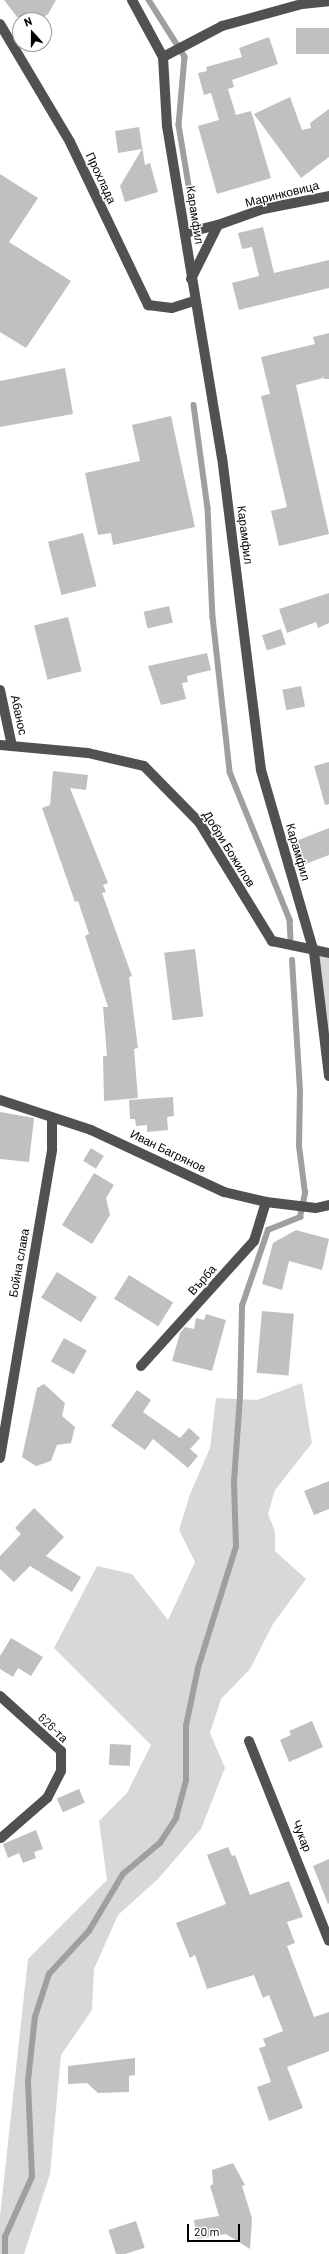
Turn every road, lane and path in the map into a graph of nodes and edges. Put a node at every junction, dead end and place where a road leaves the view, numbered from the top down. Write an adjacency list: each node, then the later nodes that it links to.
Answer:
1 (132, 0): 4 (street, Карамфил)
2 (329, 1): 4 (street)
3 (0, 24): 9 (street, Прохлада)
4 (163, 57): 7 (street, Карамфил)
5 (329, 196): 6 (street, Маринковица)
6 (218, 225): 7 (street, Маринковица); 8 (street)
7 (185, 233): 8 (street, Карамфил)
8 (191, 279): 9 (street, Карамфил)
9 (194, 301): 13 (street, Карамфил)
10 (0, 690): 12 (street, Абанос)
11 (0, 745): 12 (street, Добри Божилов)
12 (12, 746): 13 (street, Добри Божилов)
13 (314, 952): 14 (street, Добри Божилов); 15 (street, Карамфил)
14 (329, 953)
15 (329, 1076)
16 (0, 1100): 17 (street, Иван Багрянов)
17 (52, 1119): 18 (street, Иван Багрянов); 21 (street, Бойна слава)
18 (266, 1202): 19 (street, Иван Багрянов); 20 (street, Върба)
19 (329, 1205)
20 (141, 1366)
21 (0, 1458)
22 (0, 1696): 24 (street, 626-та)
23 (249, 1741): 25 (street, Чукар)
24 (1, 1838)
25 (329, 1941)

